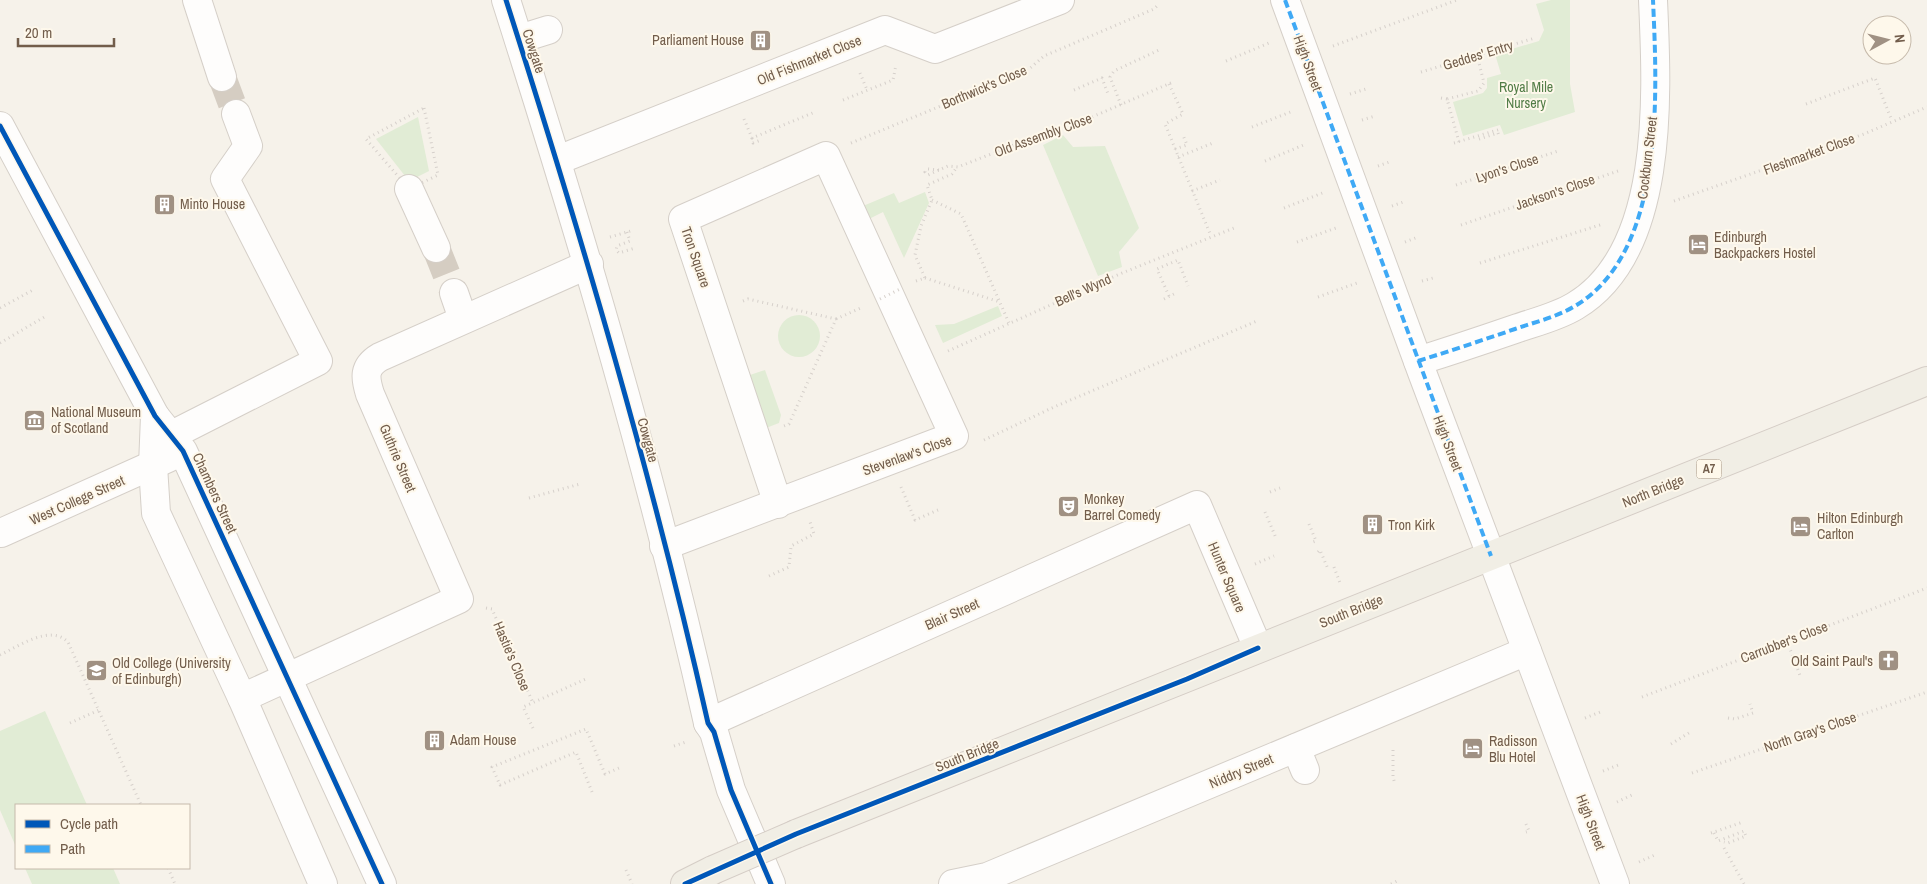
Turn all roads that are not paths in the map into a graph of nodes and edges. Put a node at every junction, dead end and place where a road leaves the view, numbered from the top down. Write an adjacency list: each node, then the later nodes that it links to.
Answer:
1 (197, 0): 8 (street)
2 (506, 0): 7 (street, Cowgate)
3 (1060, 0): 11 (street, Old Fishmarket Close)
4 (1285, 0): 17 (street, High Street)
5 (1653, 0): 17 (street, Cockburn Street)
6 (548, 30): 7 (street)
7 (519, 40): 11 (street, Cowgate)
8 (222, 77)
9 (236, 114): 19 (street)
10 (0, 126): 19 (street, Chambers Street)
11 (558, 160): 14 (street, Cowgate)
12 (409, 190): 13 (street)
13 (436, 248)
14 (589, 264): 16 (street, Guthrie Street); 25 (street, Cowgate)
15 (454, 293): 16 (street)
16 (463, 319): 29 (street, Guthrie Street)
17 (1418, 361): 26 (street, High Street)
18 (1927, 381): 26 (main road, North Bridge / A7)
19 (170, 434): 21 (street); 21 (street, Chambers Street); 29 (street, Chambers Street)
20 (954, 436): 22 (street, Stevenlaw's Close); 22 (street, Tron Square)
21 (153, 466): 24 (street, West College Street); 30 (street)
22 (789, 500): 25 (street, Stevenlaw's Close)
23 (1196, 506): 27 (street, Hunter Square); 31 (street, Blair Street)
24 (1, 533)
25 (664, 546): 31 (street, Cowgate)
26 (1491, 556): 27 (main road, South Bridge / A7); 28 (street, High Street)
27 (1258, 648): 34 (main road, South Bridge / A7, bridge)
28 (1526, 651): 36 (street, Niddry Street); 37 (street, High Street)
29 (287, 677): 30 (street); 33 (street, Chambers Street)
30 (242, 698): 32 (street)
31 (708, 722): 35 (street, Cowgate)
32 (323, 884)
33 (382, 884)
34 (685, 884)
35 (771, 884)
36 (953, 884)
37 (1615, 884)

